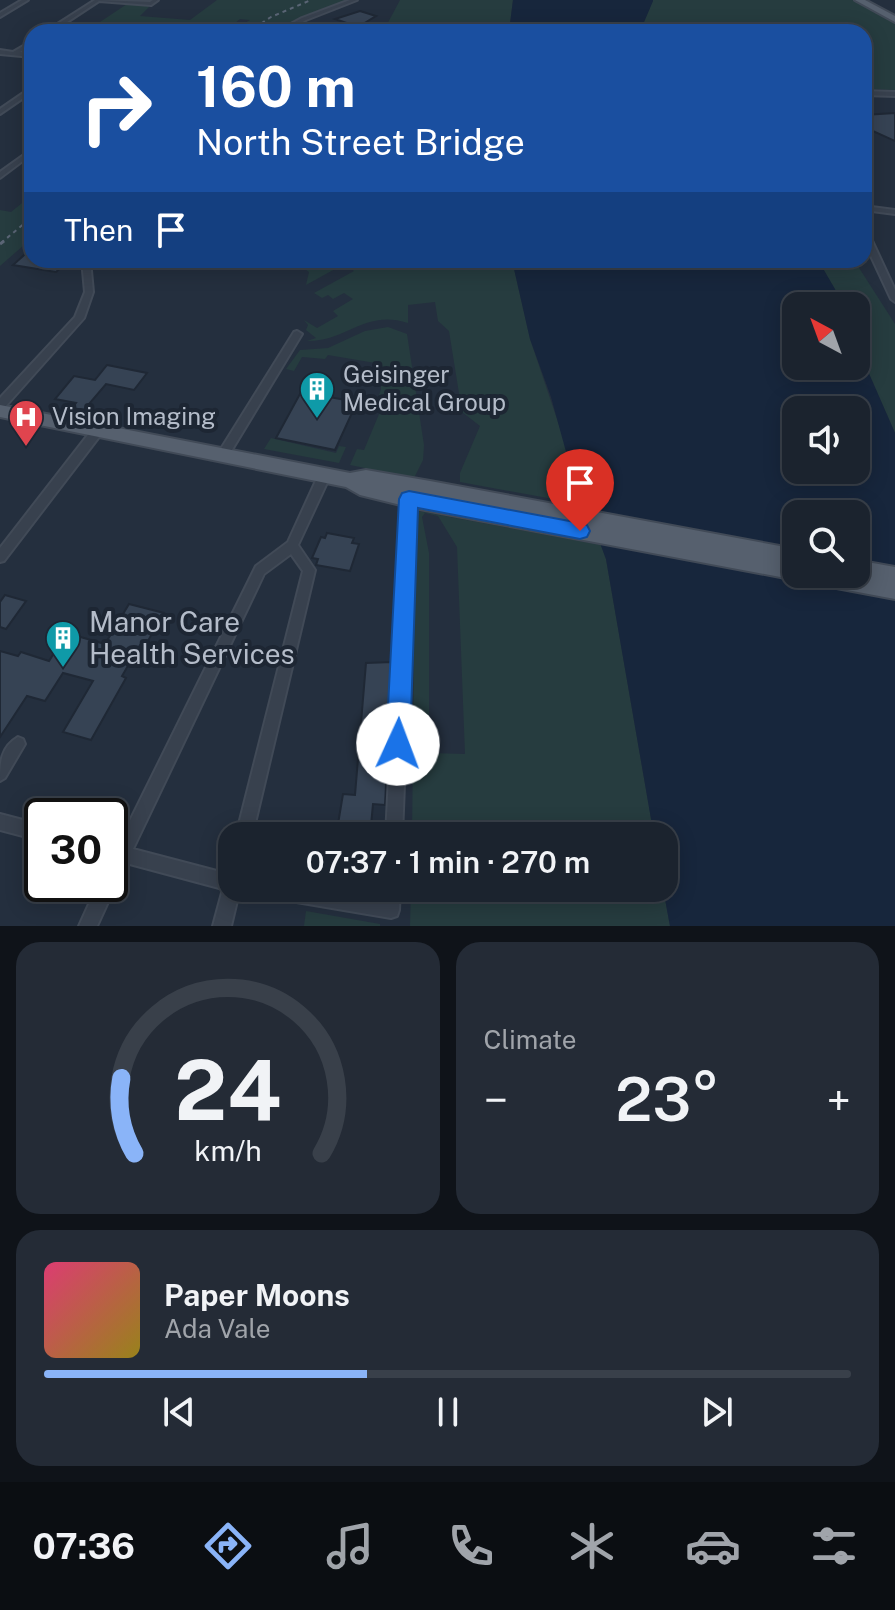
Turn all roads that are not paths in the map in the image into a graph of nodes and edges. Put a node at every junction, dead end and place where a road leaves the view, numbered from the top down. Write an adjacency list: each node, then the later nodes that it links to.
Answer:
1 (26, 0): 7 (street)
2 (101, 0): 5 (street); 9 (street)
3 (355, 0): 10 (street)
4 (859, 0): 6 (main road)
5 (153, 2)
6 (890, 12): 8 (main road)
7 (0, 15)
8 (895, 19)
9 (61, 24)
10 (294, 24)
11 (872, 93): 12 (street)
12 (895, 94)
13 (24, 95): 14 (street)
14 (0, 112)
15 (24, 157): 17 (street)
16 (0, 164): 17 (street)
17 (13, 166): 18 (street)
18 (0, 176)
19 (872, 209): 20 (street)
20 (895, 212)
21 (872, 249): 23 (street)
22 (87, 268): 25 (street)
23 (895, 299)
24 (297, 334): 27 (street)
25 (0, 408): 26 (main road)
26 (98, 430): 27 (main road); 32 (street)
27 (223, 455): 28 (main road)
28 (325, 474): 29 (main road); 30 (street)
29 (422, 496): 31 (main road); 33 (main road); 42 (street)
30 (292, 546): 41 (street); 44 (street)
31 (782, 556)
32 (0, 557)
33 (782, 568)
34 (870, 572): 35 (main road)
35 (895, 576)
36 (870, 585): 37 (main road)
37 (895, 590)
38 (18, 744): 39 (street)
39 (0, 773)
40 (0, 822): 43 (street)
41 (247, 822)
42 (395, 822)
43 (24, 828)
44 (128, 829)
45 (128, 856): 46 (street)
46 (218, 880)
47 (99, 902): 51 (street)
48 (228, 902): 52 (street)
49 (344, 902): 50 (street)
50 (391, 902)
51 (88, 926)
52 (222, 926)

